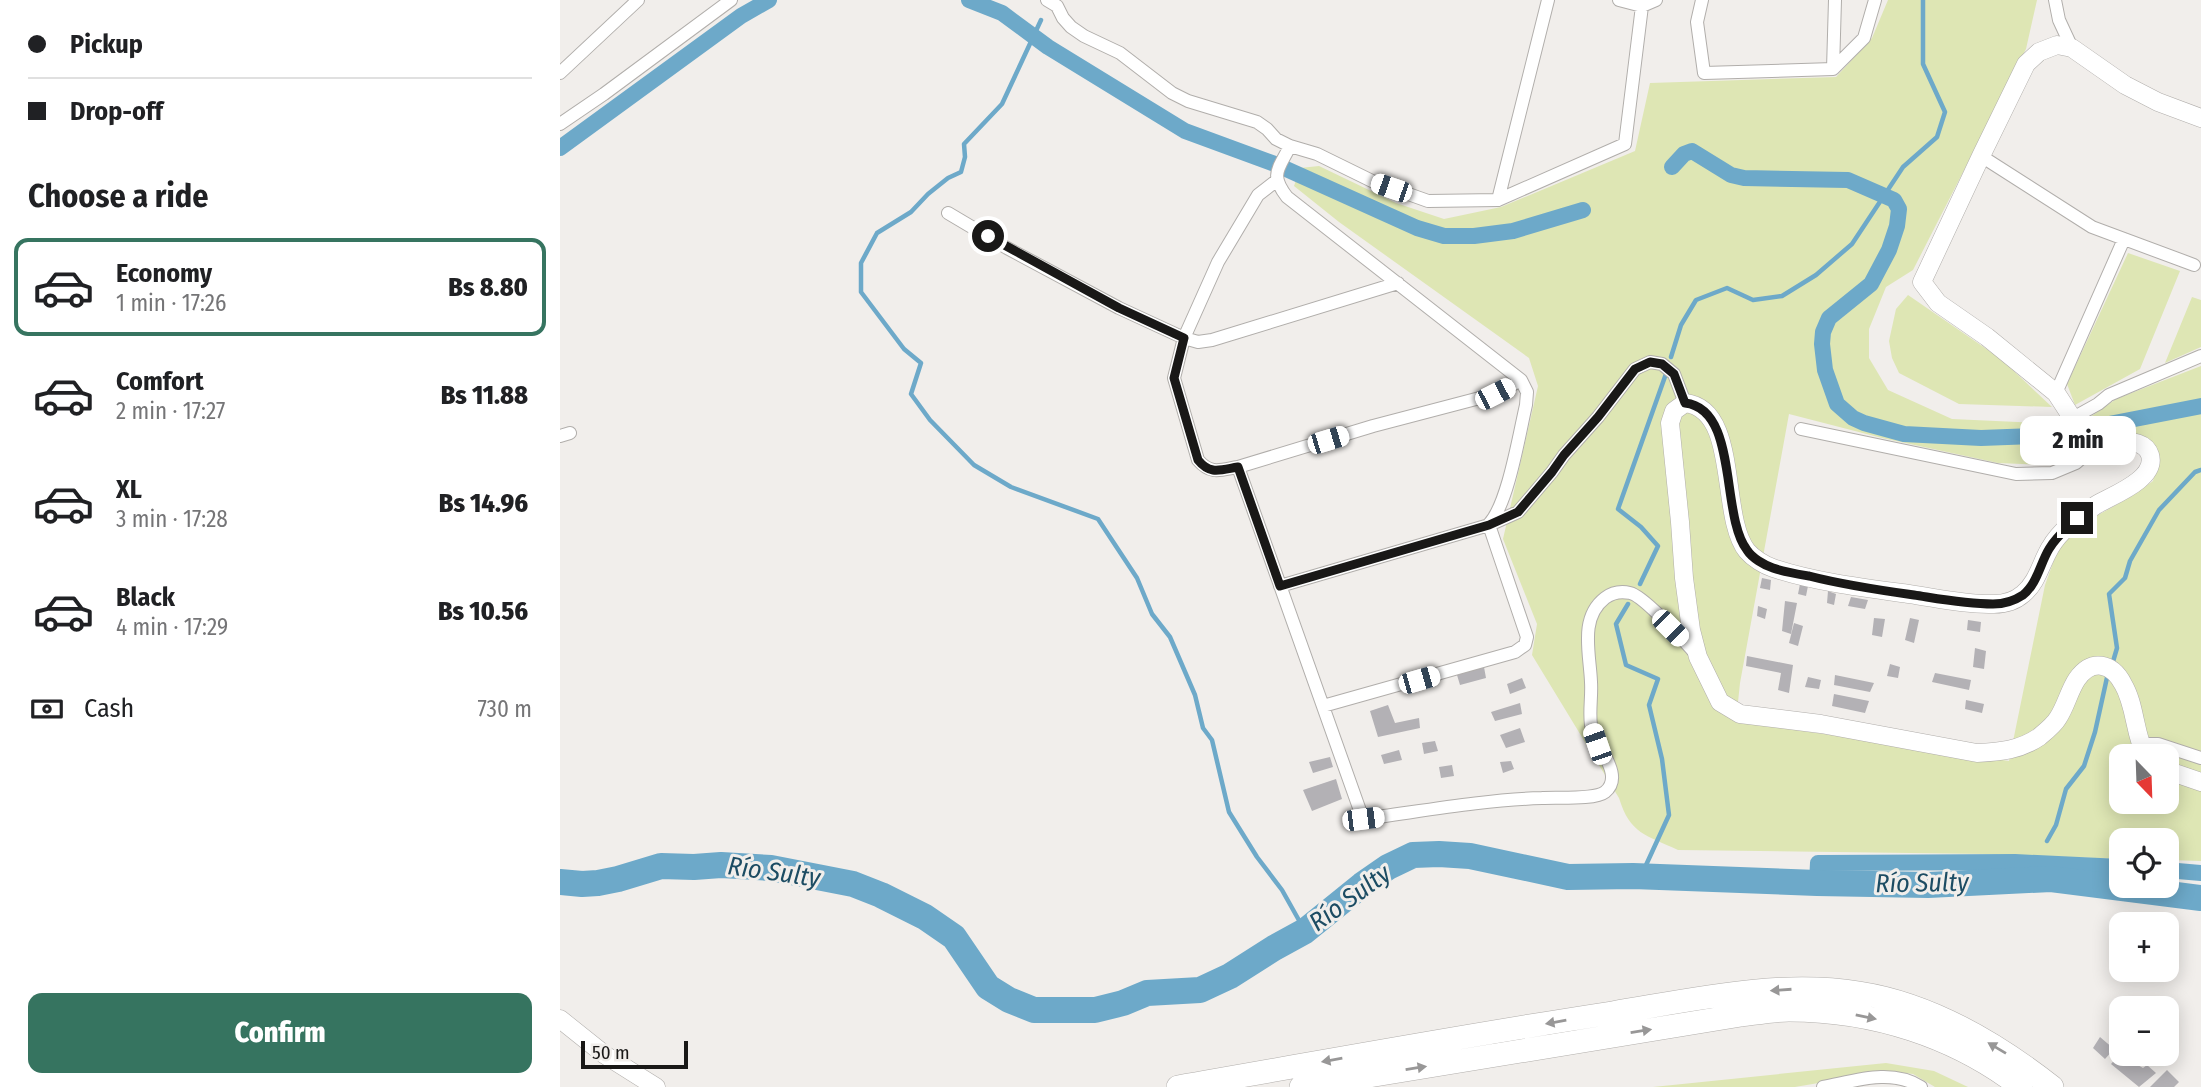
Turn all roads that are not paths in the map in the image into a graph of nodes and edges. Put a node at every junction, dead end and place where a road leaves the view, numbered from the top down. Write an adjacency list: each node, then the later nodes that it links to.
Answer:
1 (638, 0): 14 (street)
2 (731, 0): 16 (street)
3 (1047, 0): 17 (street)
4 (1548, 0): 20 (street)
5 (1619, 0): 11 (street)
6 (1656, 0): 11 (street)
7 (1702, 0): 13 (street)
8 (1835, 0): 13 (street)
9 (1875, 0): 13 (street)
10 (2055, 0): 12 (street)
11 (1642, 6): 20 (street)
12 (2072, 48): 15 (street); 18 (street)
13 (1833, 69)
14 (560, 73)
15 (2201, 118)
16 (560, 124)
17 (1290, 146): 19 (street); 20 (street)
18 (1981, 156): 22 (street); 28 (street)
19 (1276, 178): 24 (street); 25 (street)
20 (1498, 200)
21 (948, 213): 25 (street)
22 (2124, 239): 23 (street); 28 (street)
23 (2194, 265)
24 (1398, 282): 25 (street); 27 (street)
25 (1184, 338): 33 (street)
26 (2201, 356): 30 (street)
27 (1521, 380): 33 (street); 34 (street)
28 (2056, 393): 30 (street)
29 (1685, 403): 32 (street); 34 (street); 36 (street)
30 (2071, 419): 32 (street)
31 (1801, 429): 32 (street)
32 (2104, 439)
33 (1238, 467): 35 (street)
34 (1489, 525): 35 (street); 37 (street)
35 (1280, 586): 37 (street)
36 (1699, 657): 37 (street); 38 (street)
37 (1323, 706)
38 (2142, 744)
39 (2179, 751): 40 (street)
40 (2201, 758)
41 (2179, 774): 42 (street)
42 (2201, 782)
43 (560, 1019): 45 (street)
44 (1916, 1086): 48 (street)
45 (656, 1087)
46 (1178, 1087): 50 (highway, one-way to 46)
47 (1301, 1087): 49 (highway, one-way to 49)
48 (1823, 1087)
49 (2021, 1087)
50 (2052, 1087)

